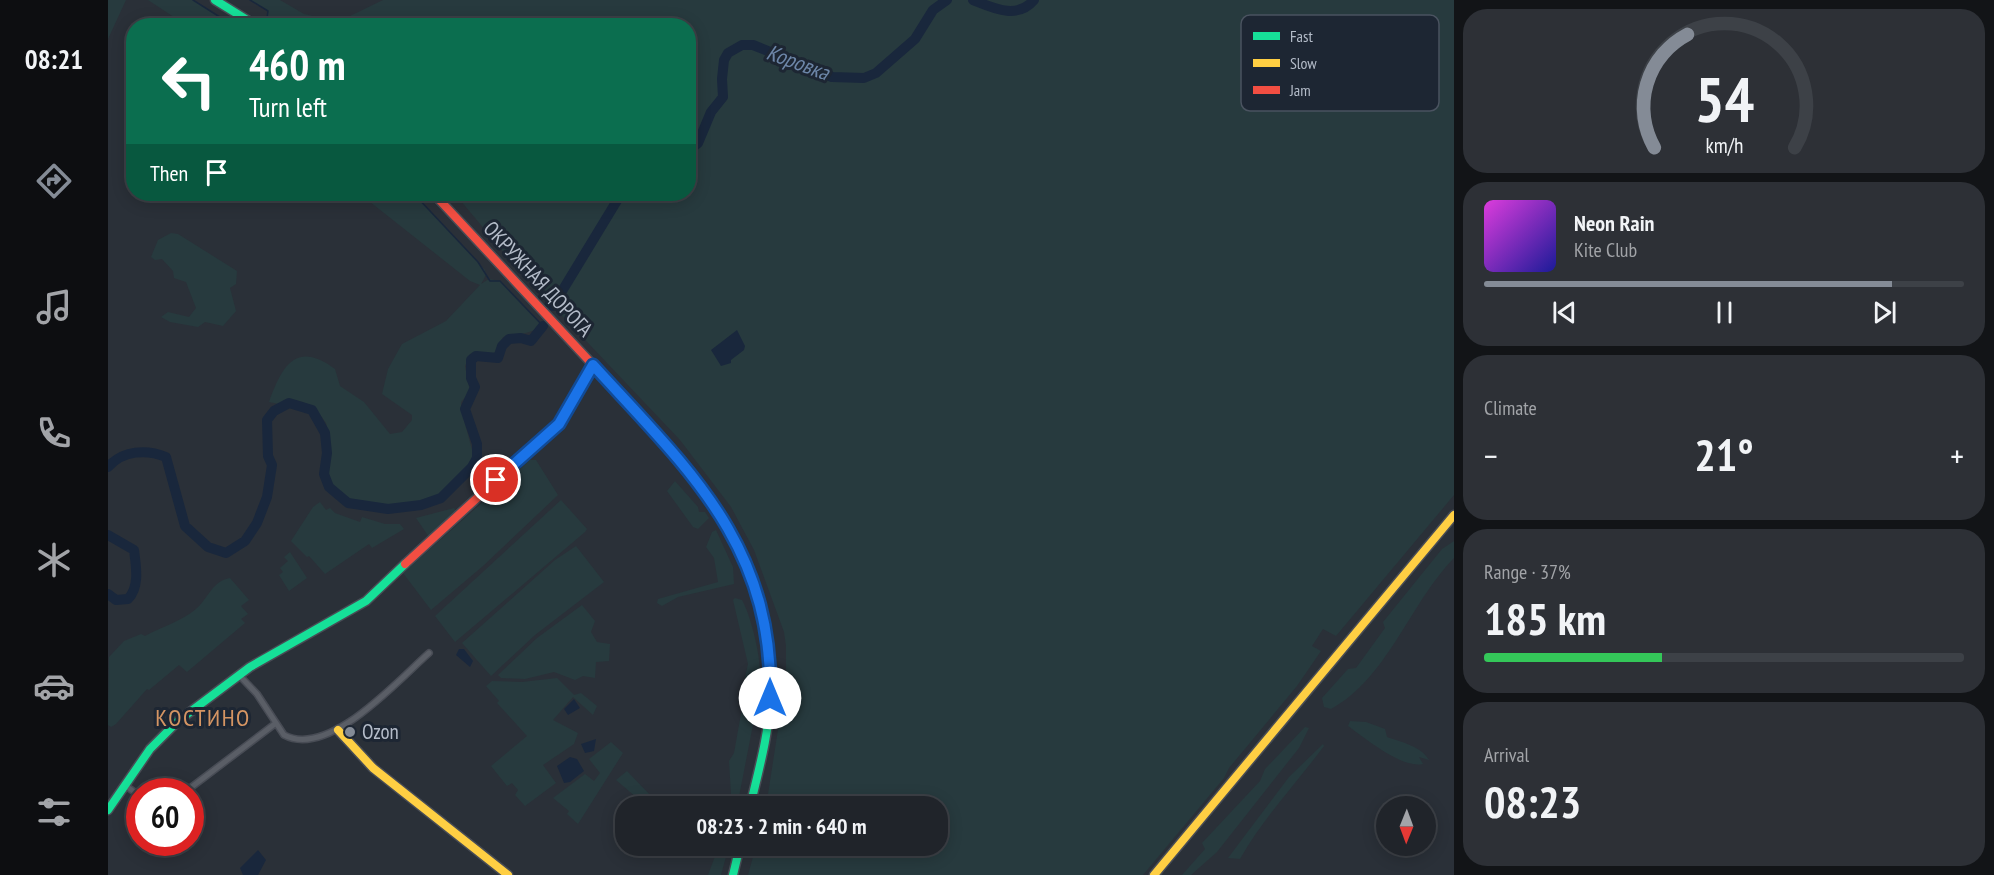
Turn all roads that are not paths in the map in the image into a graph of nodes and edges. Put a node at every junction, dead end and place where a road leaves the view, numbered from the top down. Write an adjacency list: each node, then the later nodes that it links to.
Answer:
1 (215, 0): 2 (main road)
2 (244, 18)
3 (441, 201): 4 (main road, ОКРУЖНАЯ ДОРОГА)
4 (593, 365): 7 (main road); 13 (main road, ОКРУЖНАЯ ДОРОГА)
5 (1452, 520): 18 (main road)
6 (429, 653): 9 (street)
7 (239, 675): 8 (street); 10 (main road)
8 (276, 723): 9 (street); 11 (street)
9 (338, 730): 16 (main road)
10 (131, 778)
11 (203, 778)
12 (126, 786): 14 (main road)
13 (752, 796)
14 (108, 810)
15 (738, 856): 17 (main road)
16 (508, 875)
17 (733, 875)
18 (1155, 875)

